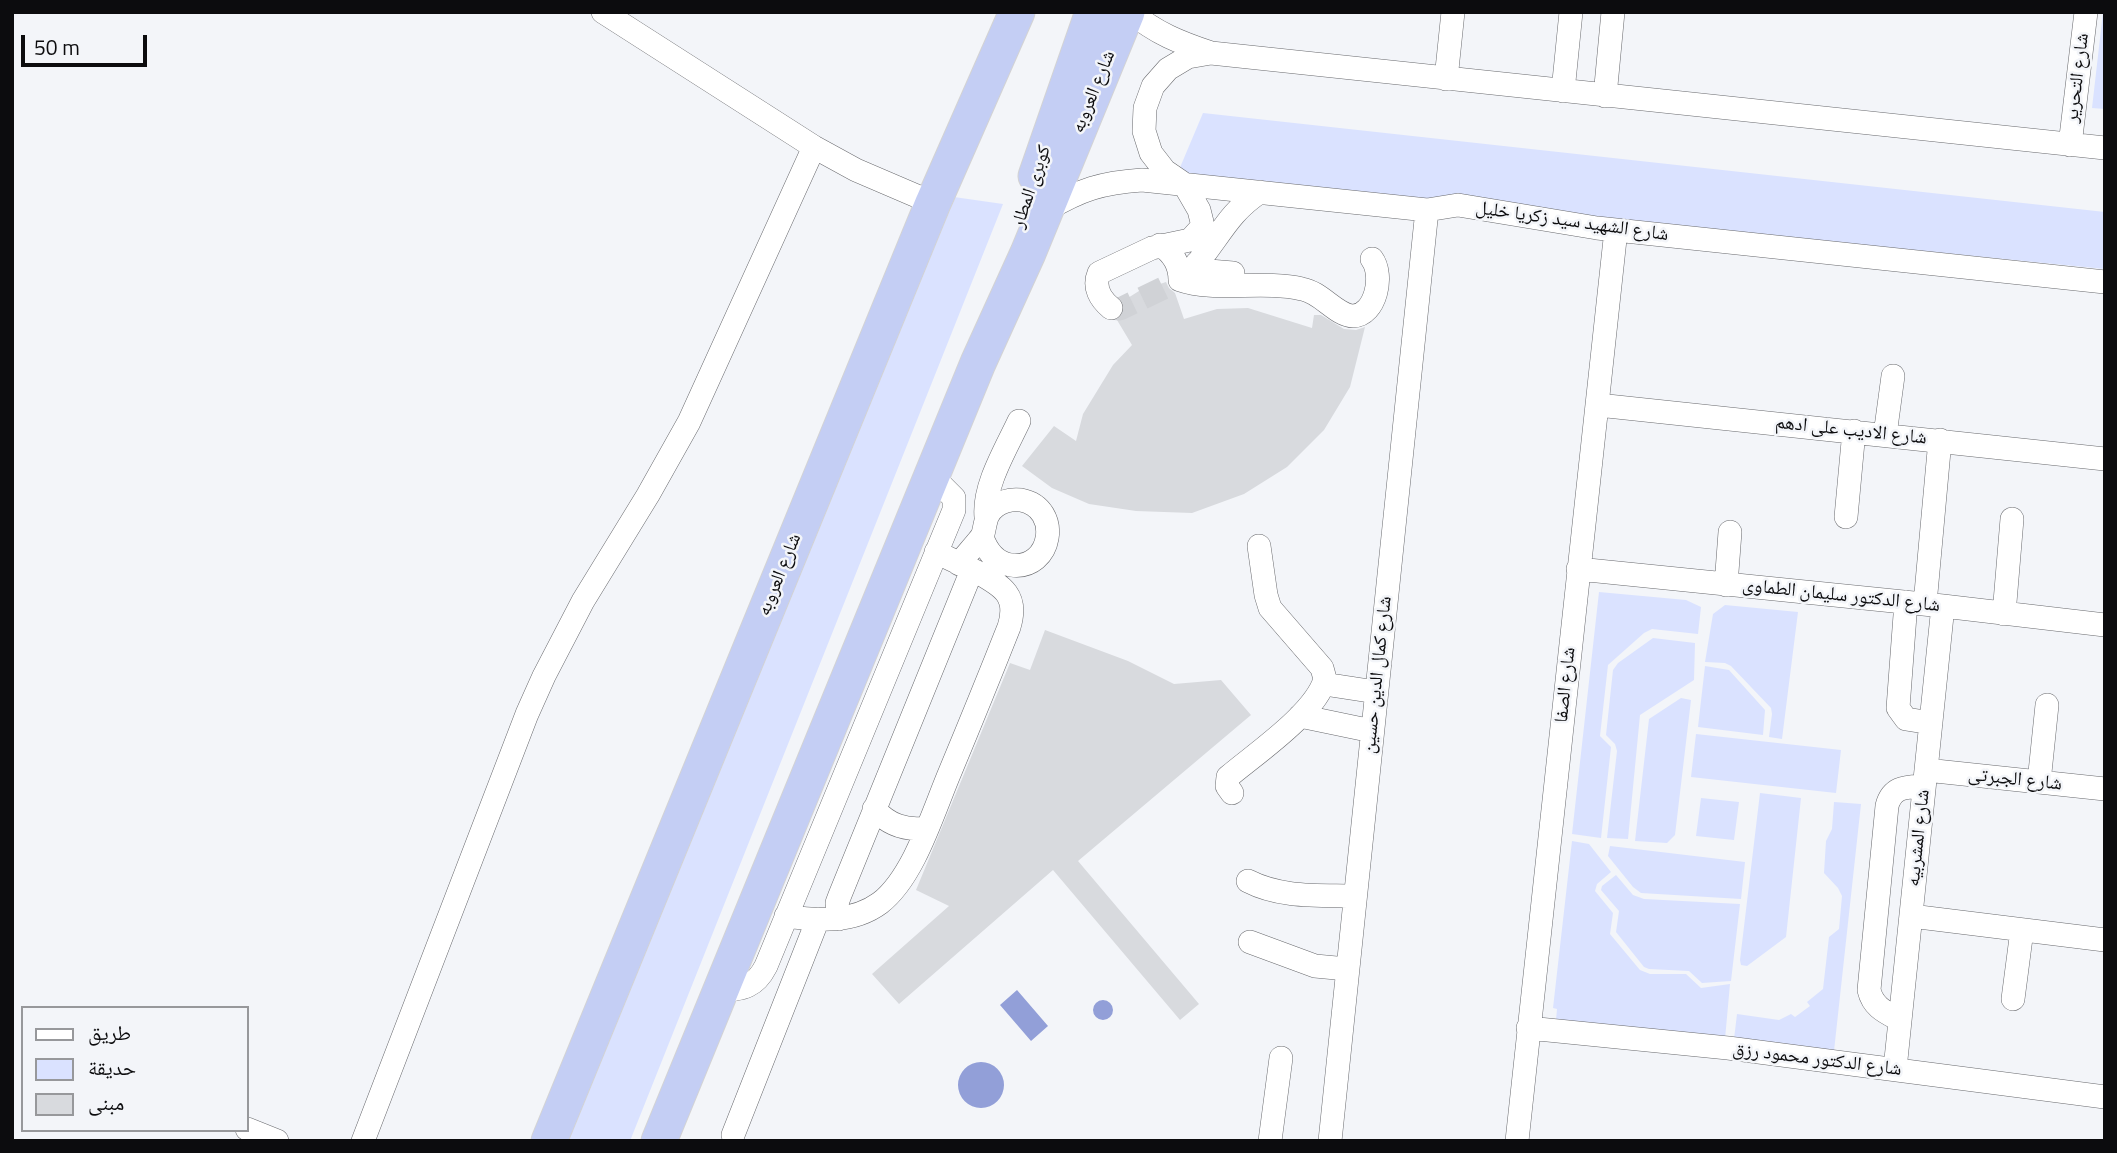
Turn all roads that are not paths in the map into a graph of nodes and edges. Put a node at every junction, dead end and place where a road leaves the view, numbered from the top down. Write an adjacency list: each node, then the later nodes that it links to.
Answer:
1 (603, 12): 14 (street)
2 (1017, 12): 18 (highway, شارع العروبه)
3 (1093, 12): 29 (highway, كوبرى المطار)
4 (1129, 12): 9 (street); 19 (highway, شارع العروبه)
5 (1453, 12): 10 (street)
6 (1571, 12): 11 (street)
7 (1614, 12): 12 (street)
8 (2086, 12): 13 (street, شارع التحرير)
9 (1211, 53): 10 (street); 16 (street)
10 (1446, 79): 11 (street)
11 (1563, 91): 12 (street)
12 (1605, 96): 13 (street)
13 (2070, 145): 15 (street)
14 (814, 147): 18 (street); 87 (street)
15 (2105, 148)
16 (1184, 184): 17 (street, شارع الشهيد سيد زكريا خليل); 19 (street, شارع الشهيد سيد زكريا خليل); 22 (street)
17 (1260, 192): 20 (street, شارع الشهيد سيد زكريا خليل); 24 (street)
18 (933, 203): 88 (highway, شارع العروبه)
19 (1046, 210): 29 (highway, شارع العروبه)
20 (1427, 210): 21 (street, شارع الشهيد سيد زكريا خليل); 57 (street, شارع كمال الدين حسين)
21 (1616, 230): 27 (street, شارع الشهيد سيد زكريا خليل); 31 (street, شارع الصفا)
22 (1160, 245): 26 (street); 28 (street)
23 (1368, 260): 25 (street)
24 (1197, 263): 25 (street); 26 (street)
25 (1260, 279): 26 (street)
26 (1176, 282)
27 (2105, 282)
28 (1111, 308)
29 (978, 363): 38 (highway, شارع العروبه)
30 (1893, 376): 34 (street)
31 (1598, 405): 33 (street, شارع الاديب على ادهم); 48 (street, شارع الصفا)
32 (1019, 421): 42 (street)
33 (1854, 431): 34 (street, شارع الاديب على ادهم); 40 (street)
34 (1885, 435): 35 (street, شارع الاديب على ادهم)
35 (1940, 440): 36 (street, شارع الاديب على ادهم); 51 (street)
36 (2105, 459)
37 (1013, 467): 39 (street)
38 (932, 476): 45 (street); 77 (highway, شارع العروبه)
39 (1005, 501): 42 (street); 46 (street)
40 (1846, 517)
41 (2012, 519): 52 (street)
42 (984, 527): 46 (street); 47 (street)
43 (1730, 532): 49 (street)
44 (1259, 546): 56 (street)
45 (936, 552): 47 (street); 70 (street)
46 (1038, 558): 50 (street)
47 (965, 567): 50 (street); 66 (street)
48 (1578, 569): 49 (street, شارع الدكتور سليمان الطماوى); 80 (street, شارع الصفا)
49 (1726, 585): 51 (street, شارع الدكتور سليمان الطماوى)
50 (1012, 603): 67 (street)
51 (1924, 604): 52 (street, شارع الدكتور سليمان الطماوى); 54 (street); 55 (street, شارع المشربيه)
52 (2004, 614): 53 (street, شارع الدكتور سليمان الطماوى)
53 (2105, 625)
54 (1901, 658): 55 (street); 60 (street)
55 (1937, 661): 60 (street, شارع المشربيه)
56 (1324, 684): 57 (street); 59 (street)
57 (1376, 692): 61 (street, شارع كمال الدين حسين)
58 (2047, 705): 63 (street)
59 (1300, 716): 61 (street); 65 (street)
60 (1931, 723): 62 (street, شارع المشربيه)
61 (1372, 731): 69 (street, شارع كمال الدين حسين)
62 (1925, 778): 63 (street, شارع الجبرتى); 71 (street, شارع المشربيه); 79 (street)
63 (2039, 782): 64 (street, شارع الجبرتى)
64 (2105, 789)
65 (1232, 793)
66 (874, 809): 67 (street); 72 (street)
67 (927, 828): 72 (street)
68 (1248, 881): 69 (street)
69 (1355, 897): 76 (street, شارع كمال الدين حسين)
70 (786, 916): 72 (street); 77 (street)
71 (1911, 916): 73 (street); 79 (street, شارع المشربيه)
72 (828, 919): 85 (street)
73 (2022, 930): 74 (street); 78 (street)
74 (2105, 940)
75 (1250, 942): 76 (street)
76 (1347, 969): 91 (street, شارع كمال الدين حسين)
77 (721, 989): 89 (highway, شارع العروبه)
78 (2013, 999)
79 (1900, 1020): 82 (street, شارع المشربيه)
80 (1528, 1028): 82 (street, شارع الدكتور محمود رزق); 92 (street, شارع الصفا)
81 (1281, 1058): 90 (street)
82 (1895, 1069): 83 (street, شارع الدكتور محمود رزق)
83 (2105, 1097)
84 (248, 1129): 86 (street)
85 (733, 1135)
86 (276, 1141)
87 (363, 1141)
88 (549, 1141)
89 (659, 1141)
90 (1270, 1141)
91 (1330, 1141)
92 (1517, 1141)

